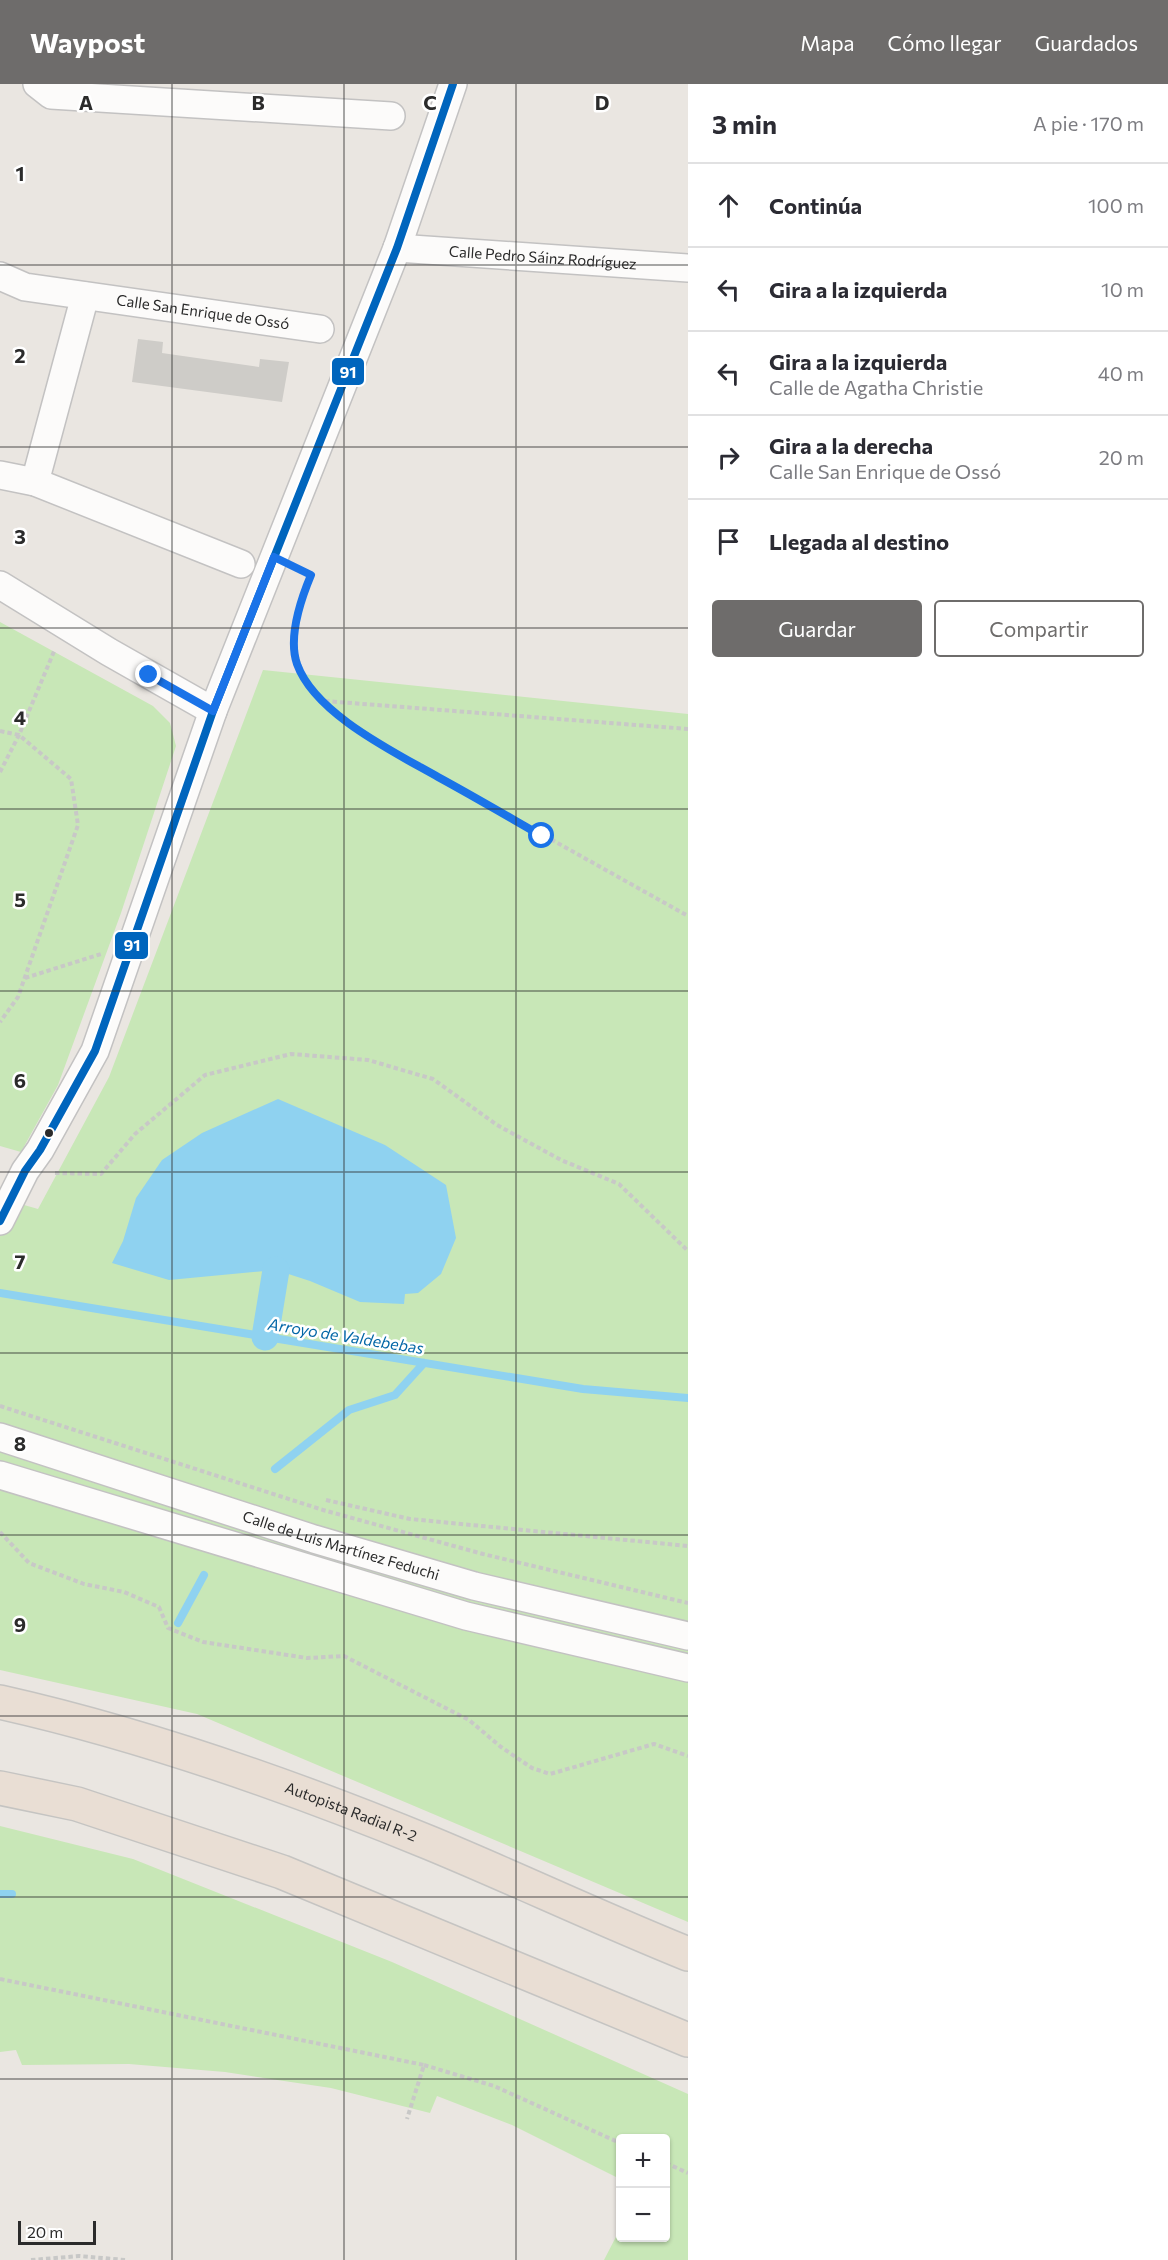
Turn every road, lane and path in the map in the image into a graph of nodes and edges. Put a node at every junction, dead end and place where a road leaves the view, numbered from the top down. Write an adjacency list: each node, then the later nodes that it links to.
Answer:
1 (37, 84): 3 (street)
2 (453, 84): 4 (street)
3 (391, 116)
4 (398, 248): 5 (street, Calle Pedro Sáinz Rodríguez); 11 (street)
5 (688, 268)
6 (0, 276): 7 (street, Calle San Enrique de Ossó)
7 (85, 296): 8 (street, Calle San Enrique de Ossó); 10 (street)
8 (320, 329)
9 (0, 475): 10 (street)
10 (35, 482): 12 (street)
11 (274, 557): 15 (path); 16 (street)
12 (241, 564)
13 (0, 585): 14 (street)
14 (64, 625): 16 (street); 19 (path)
15 (324, 701): 17 (path); 21 (path)
16 (213, 711): 22 (street)
17 (688, 729)
18 (0, 731): 19 (path)
19 (19, 735): 20 (path); 23 (path)
20 (0, 772)
21 (688, 916)
22 (132, 945): 23 (path); 26 (street)
23 (25, 979): 24 (path)
24 (0, 1022)
25 (57, 1173): 27 (path)
26 (0, 1221)
27 (688, 1251)
28 (0, 1406): 34 (path)
29 (0, 1437): 35 (street, Calle de Luis Martínez Feduchi)
30 (0, 1475): 36 (street, Calle de Luis Martínez Feduchi)
31 (326, 1500): 33 (path)
32 (0, 1532): 38 (path)
33 (688, 1546)
34 (688, 1603)
35 (688, 1636)
36 (688, 1668)
37 (0, 1702): 40 (highway, Autopista Radial R-2)
38 (688, 1756)
39 (0, 1788): 42 (highway)
40 (688, 1954)
41 (0, 1979): 43 (path)
42 (688, 2040)
43 (424, 2066): 44 (path); 45 (path)
44 (407, 2119)
45 (616, 2141)
46 (670, 2165): 47 (path)
47 (688, 2173)
48 (31, 2260): 49 (path)
49 (125, 2260)

